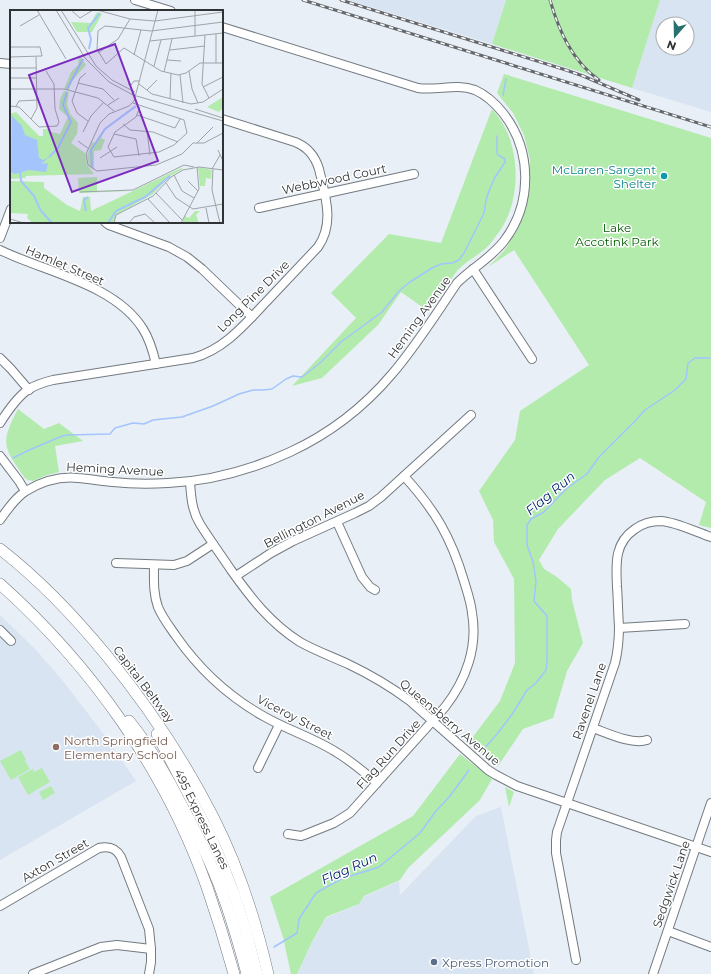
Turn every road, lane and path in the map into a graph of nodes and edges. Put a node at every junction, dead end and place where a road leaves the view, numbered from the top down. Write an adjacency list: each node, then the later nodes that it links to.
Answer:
1 (135, 0): 2 (street)
2 (168, 10)
3 (223, 27): 14 (street, Heming Avenue)
4 (0, 63): 5 (street)
5 (10, 64)
6 (223, 119): 8 (street, Long Pine Drive)
7 (414, 174): 8 (street, Webbwood Court)
8 (324, 194): 9 (street, Webbwood Court); 15 (street, Long Pine Drive)
9 (259, 208)
10 (10, 212): 12 (street)
11 (106, 223): 15 (street)
12 (0, 238)
13 (0, 250): 18 (street, Hamlet Street)
14 (473, 269): 17 (street); 24 (street, Heming Avenue)
15 (252, 317): 18 (street, Long Pine Drive)
16 (0, 358): 19 (street)
17 (532, 359)
18 (156, 364): 19 (street, Long Pine Drive)
19 (29, 390): 21 (street, Long Pine Drive)
20 (471, 415): 23 (street, Bellington Avenue)
21 (0, 423)
22 (0, 456): 25 (street)
23 (404, 476): 27 (street, Bellington Avenue); 42 (street, Flag Run Drive)
24 (190, 482): 25 (street, Heming Avenue); 29 (street, Queensberry Avenue)
25 (25, 491): 26 (street, Heming Avenue)
26 (0, 520)
27 (337, 522): 33 (street, Bellington Avenue); 35 (street)
28 (711, 537): 37 (street, Ravenel Lane)
29 (213, 544): 32 (street); 33 (street, Queensberry Avenue)
30 (3, 551): 41 (highway, Capital Beltway)
31 (116, 563): 32 (street)
32 (154, 565): 43 (street, Viceroy Street)
33 (236, 576): 42 (street, Queensberry Avenue)
34 (0, 584): 40 (highway)
35 (376, 590)
36 (685, 624): 37 (street)
37 (619, 628): 44 (street, Ravenel Lane)
38 (0, 630): 39 (street)
39 (11, 641)
40 (71, 656): 60 (highway); 61 (highway, 495 Express Lanes)
41 (112, 662): 62 (highway, 495 Express Lanes); 63 (highway, Capital Beltway)
42 (433, 721): 47 (street, Flag Run Drive); 48 (street, Queensberry Avenue)
43 (279, 725): 46 (street); 47 (street, Viceroy Street)
44 (593, 728): 45 (street); 48 (street, Ravenel Lane)
45 (647, 740)
46 (258, 768)
47 (377, 783): 50 (street, Flag Run Drive)
48 (567, 803): 51 (street, Queensberry Avenue); 57 (street, Ravenel Lane)
49 (711, 803): 51 (street, Sedgwick Lane)
50 (288, 834)
51 (696, 847): 52 (street, Queensberry Avenue); 54 (street, Sedgwick Lane)
52 (711, 852)
53 (0, 906): 56 (street, Axton Street)
54 (668, 931): 55 (street); 64 (street, Sedgwick Lane)
55 (711, 947)
56 (152, 949): 58 (street); 59 (street, Axton Street)
57 (576, 960)
58 (33, 974)
59 (149, 974)
60 (234, 974)
61 (246, 974)
62 (257, 974)
63 (268, 974)
64 (653, 974)

